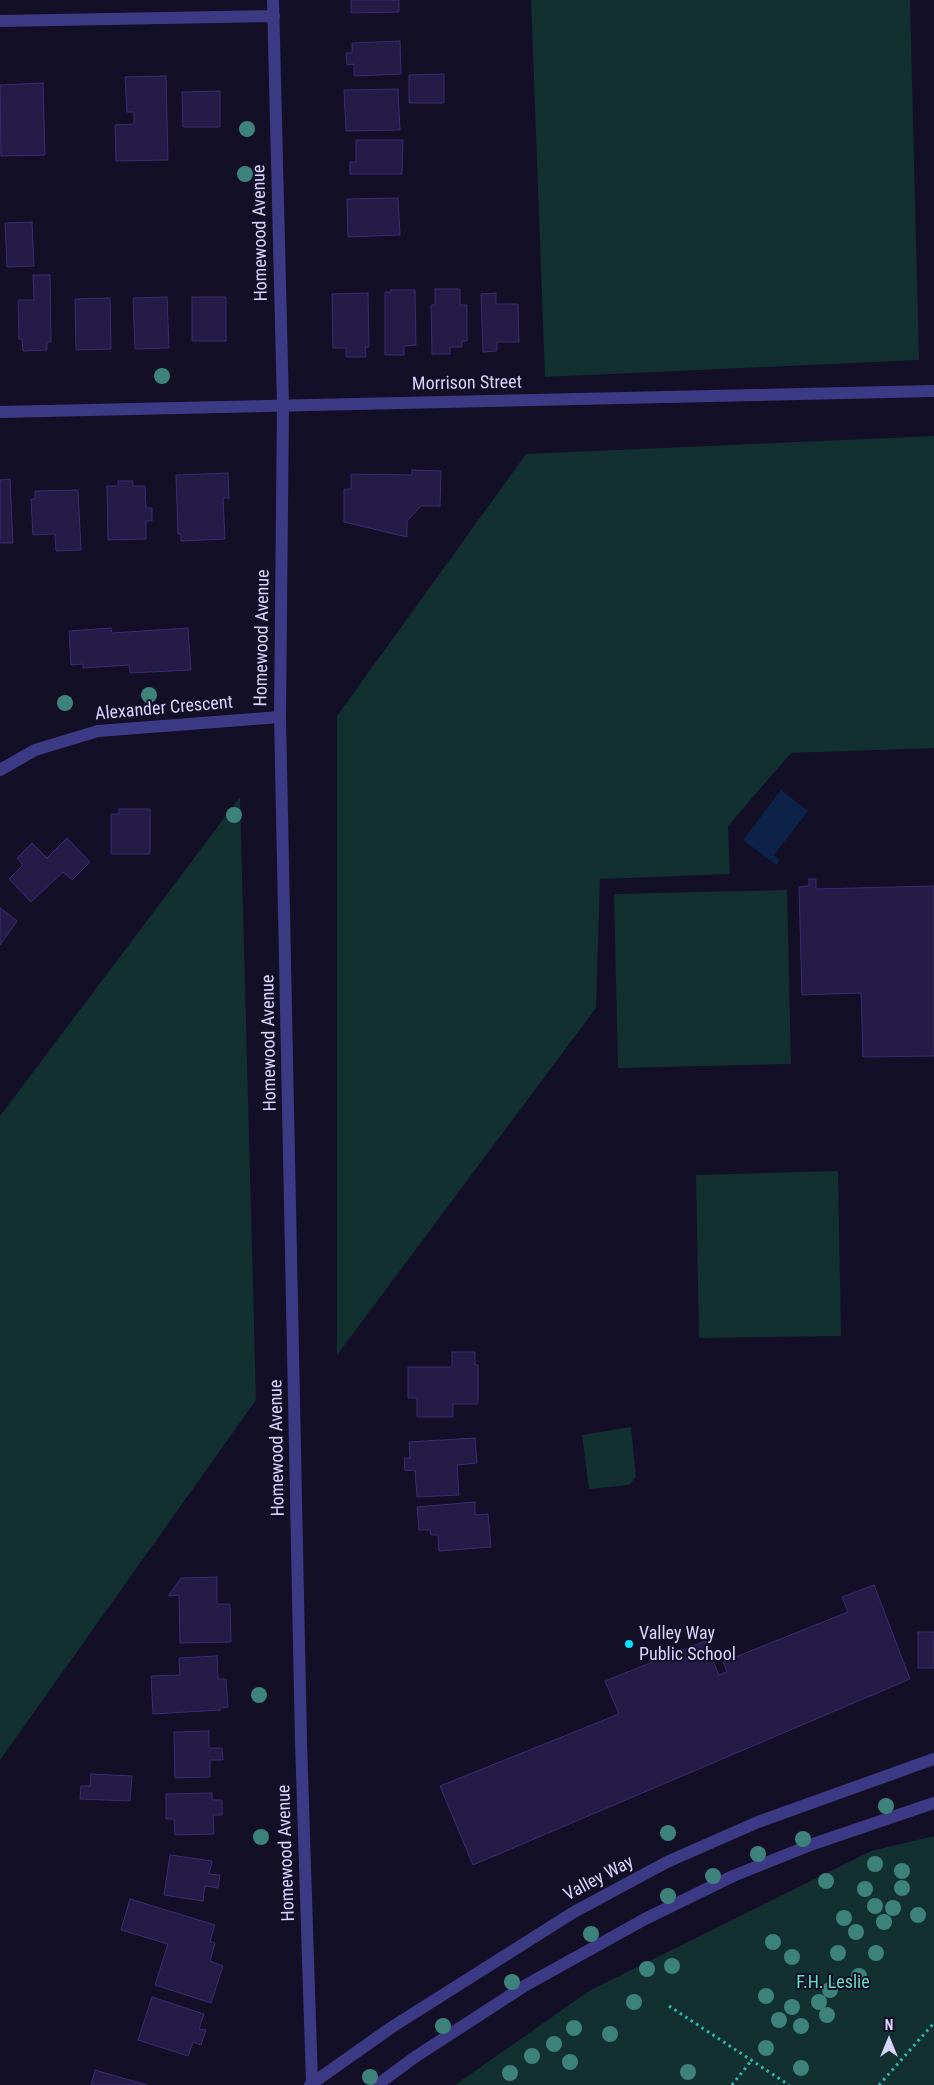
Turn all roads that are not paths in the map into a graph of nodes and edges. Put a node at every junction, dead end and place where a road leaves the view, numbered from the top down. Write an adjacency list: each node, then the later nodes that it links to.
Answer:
1 (273, 0): 2 (street, Homewood Avenue)
2 (274, 16): 3 (street); 5 (street, Homewood Avenue)
3 (0, 22)
4 (934, 390): 5 (street, Morrison Street)
5 (283, 405): 6 (street, Morrison Street); 7 (street, Homewood Avenue)
6 (0, 412)
7 (280, 717): 8 (street, Alexander Crescent); 11 (street, Homewood Avenue)
8 (0, 770)
9 (934, 1759): 11 (street, Valley Way)
10 (934, 1803): 12 (street)
11 (312, 2084)
12 (377, 2085)

